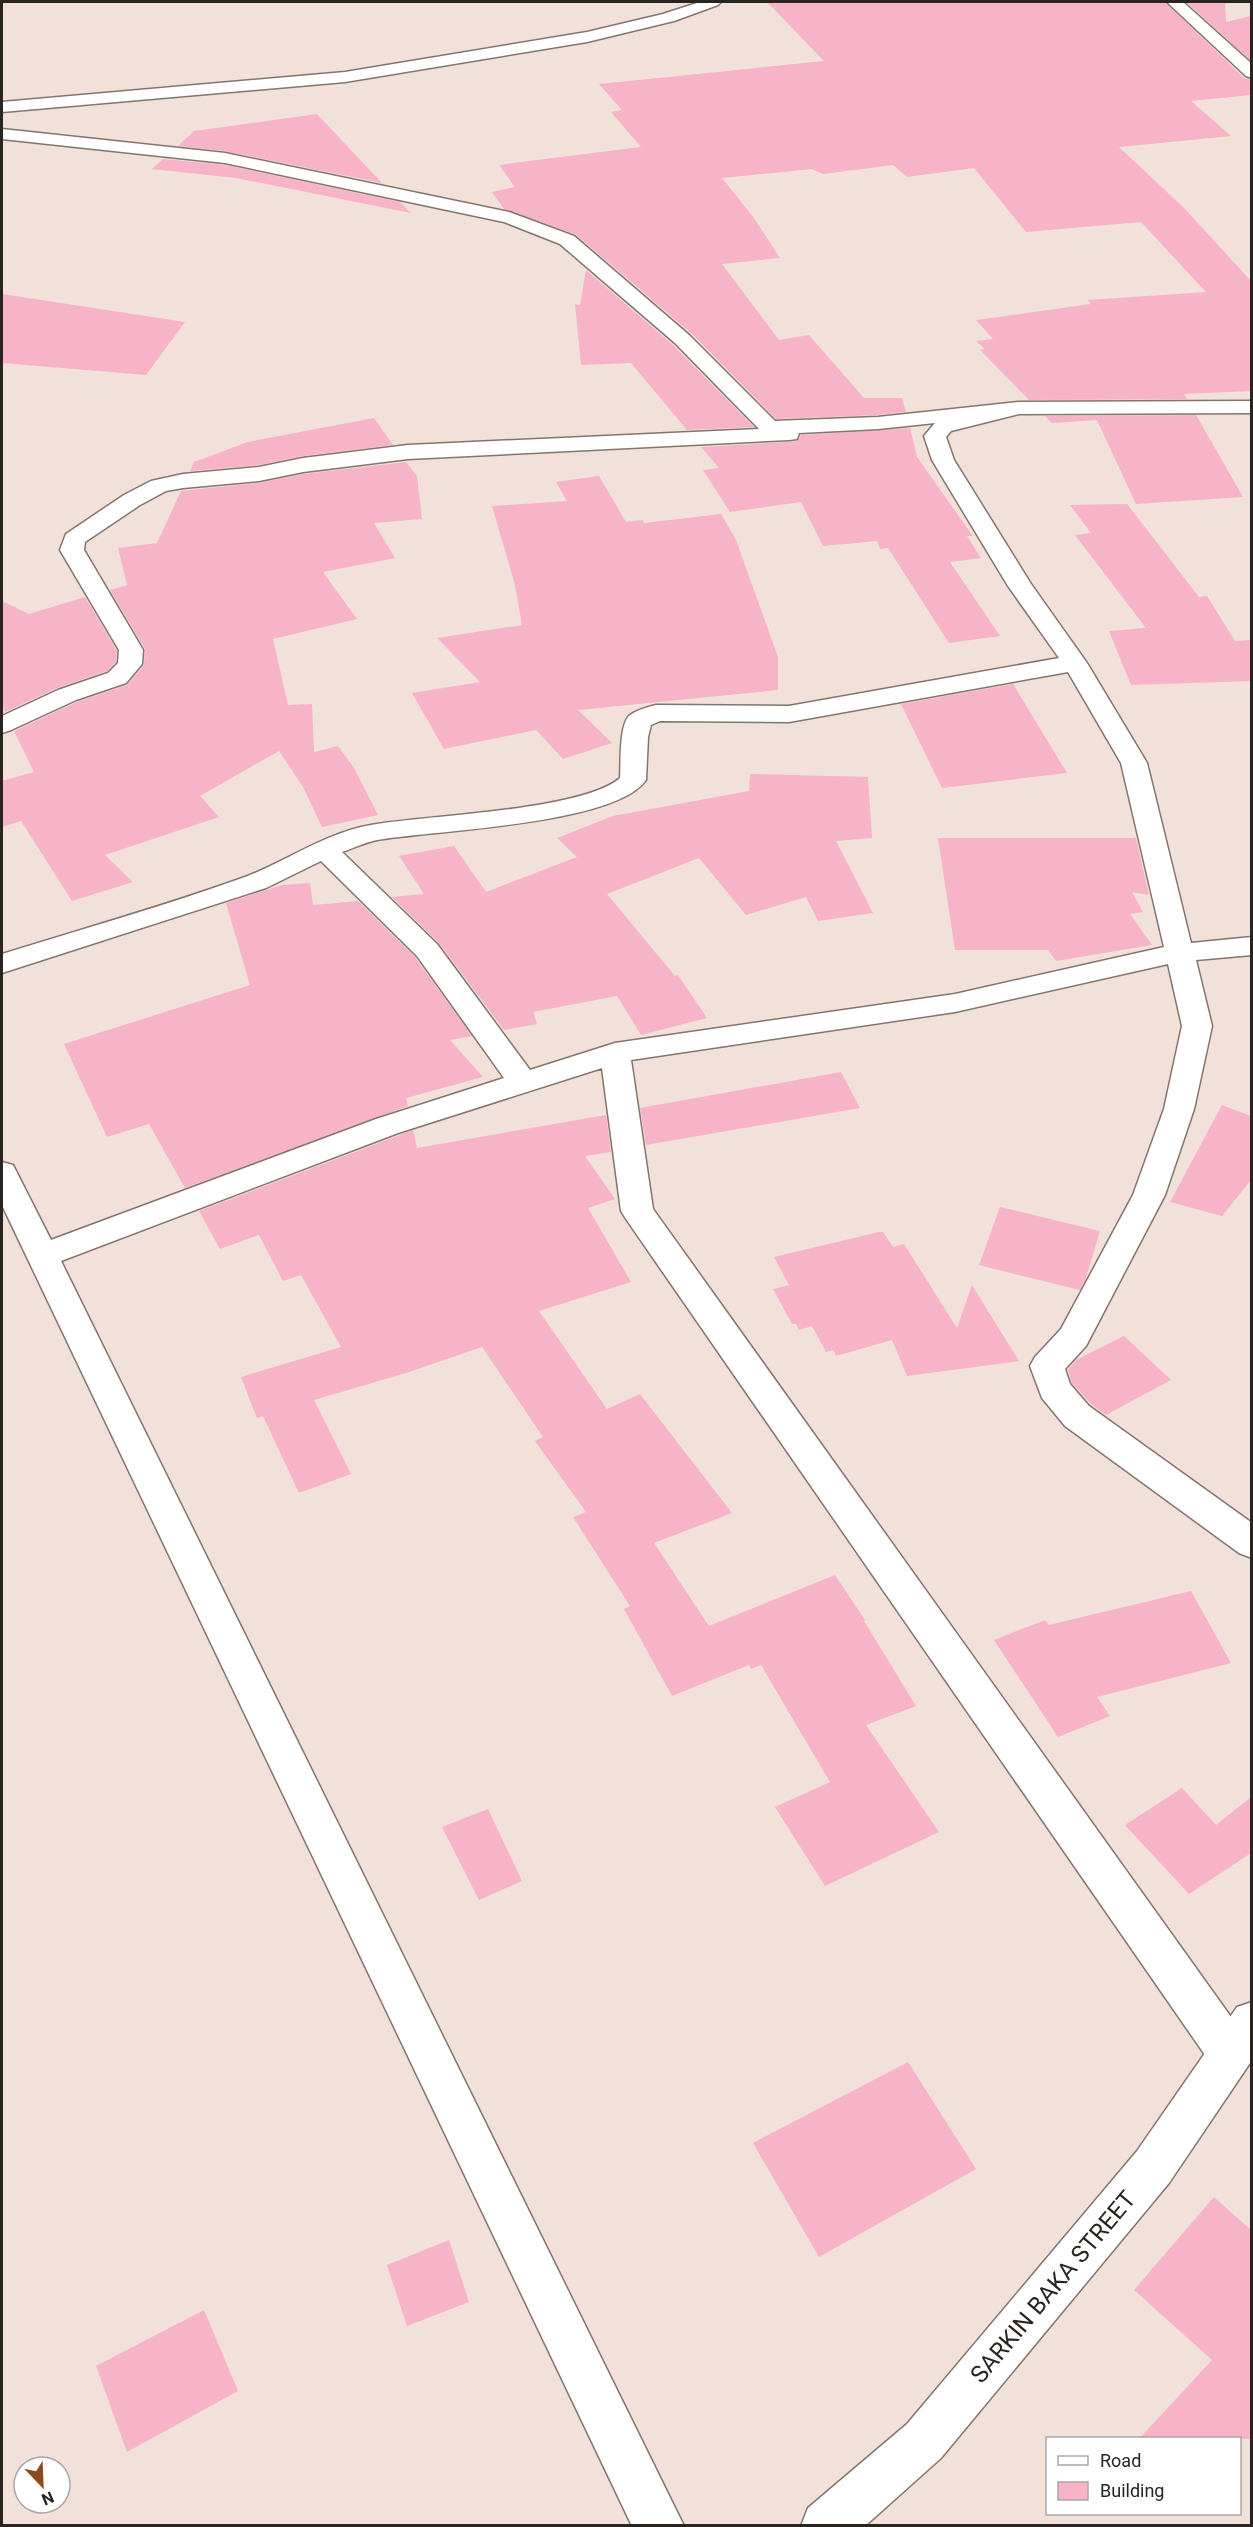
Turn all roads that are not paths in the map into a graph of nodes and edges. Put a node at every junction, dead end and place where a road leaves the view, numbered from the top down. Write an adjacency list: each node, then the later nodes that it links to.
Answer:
1 (713, 2): 4 (street)
2 (1174, 2): 3 (street)
3 (1251, 73)
4 (2, 107)
5 (2, 134): 7 (street)
6 (1251, 407): 7 (street)
7 (1019, 408): 8 (street)
8 (944, 426): 9 (street); 10 (street)
9 (1075, 663): 11 (street); 13 (street)
10 (2, 725)
11 (324, 849): 14 (street); 16 (street)
12 (1251, 946): 13 (street)
13 (1179, 952): 15 (street); 19 (street)
14 (2, 964)
15 (615, 1053): 16 (street); 20 (street)
16 (524, 1083): 18 (street)
17 (2, 1173): 18 (street)
18 (42, 1256): 21 (street)
19 (1251, 1543)
20 (1241, 2038): 22 (street, SARKIN BAKA STREET)
21 (659, 2526)
22 (826, 2526)

